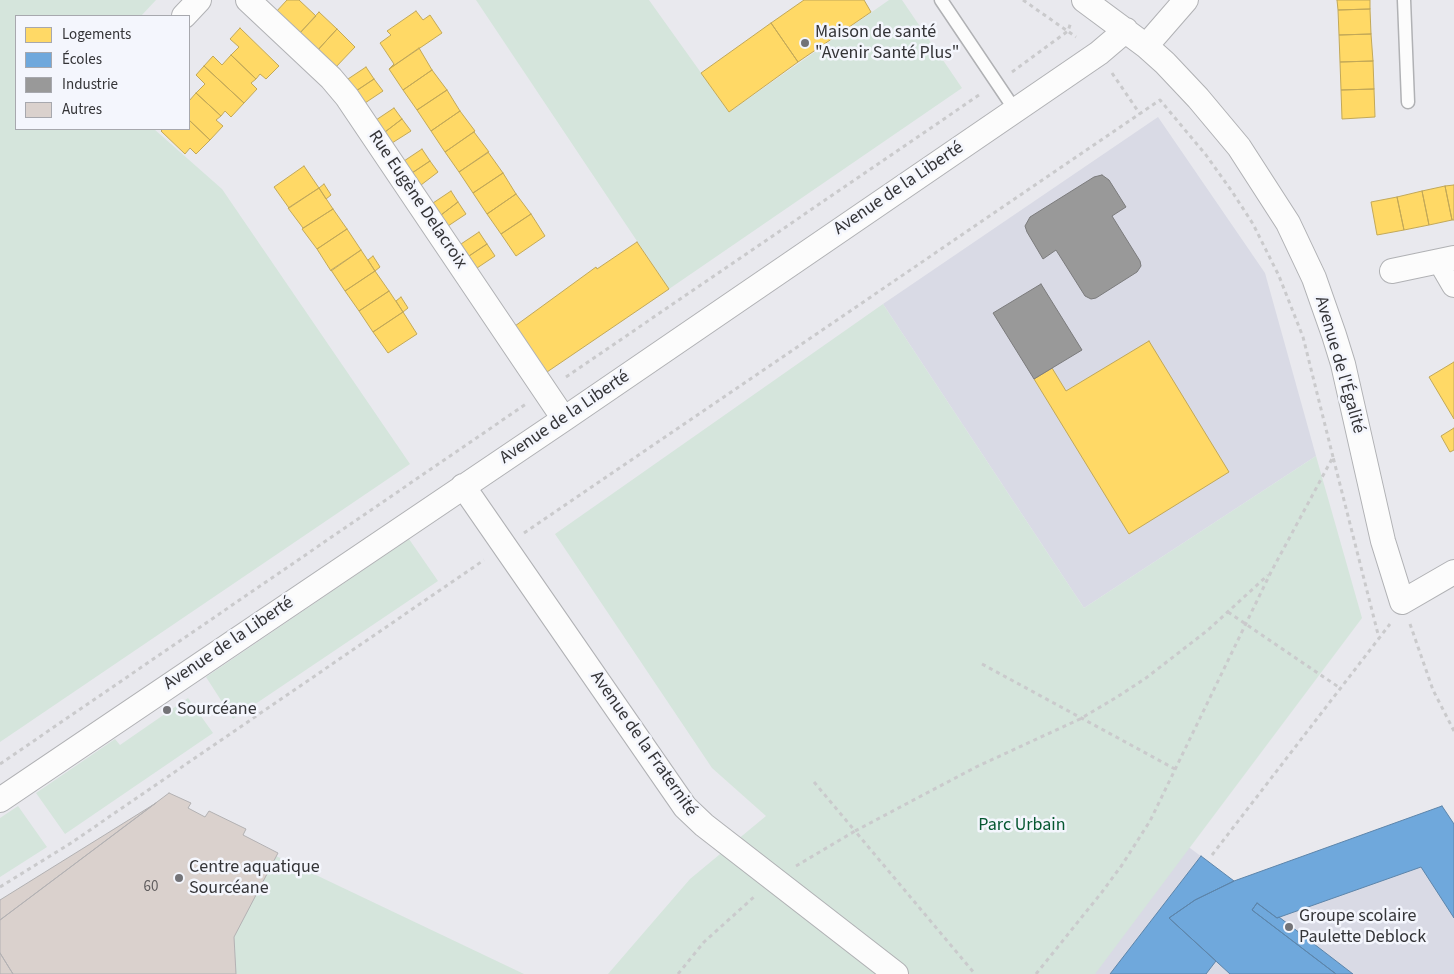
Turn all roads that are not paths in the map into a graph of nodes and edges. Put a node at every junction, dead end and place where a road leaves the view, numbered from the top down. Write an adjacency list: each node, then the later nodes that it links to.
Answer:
1 (199, 0): 7 (street)
2 (248, 0): 15 (street, Rue Eugène Delacroix)
3 (941, 0): 11 (lane)
4 (1084, 0): 8 (street, Avenue de l'Égalité)
5 (1186, 0): 9 (street)
6 (1404, 0): 10 (lane)
7 (185, 15)
8 (1126, 30): 9 (street, Avenue de l'Égalité); 11 (street, Avenue de la Liberté)
9 (1146, 46): 17 (street, Avenue de l'Égalité)
10 (1408, 102)
11 (1015, 110): 15 (street, Avenue de la Liberté)
12 (1447, 260): 13 (street); 14 (street)
13 (1392, 271)
14 (1454, 285)
15 (564, 419): 16 (street, Avenue de la Liberté)
16 (463, 486): 18 (street, Avenue de la Liberté); 19 (street, Avenue de la Fraternité)
17 (1454, 572)
18 (0, 800)
19 (896, 974)

